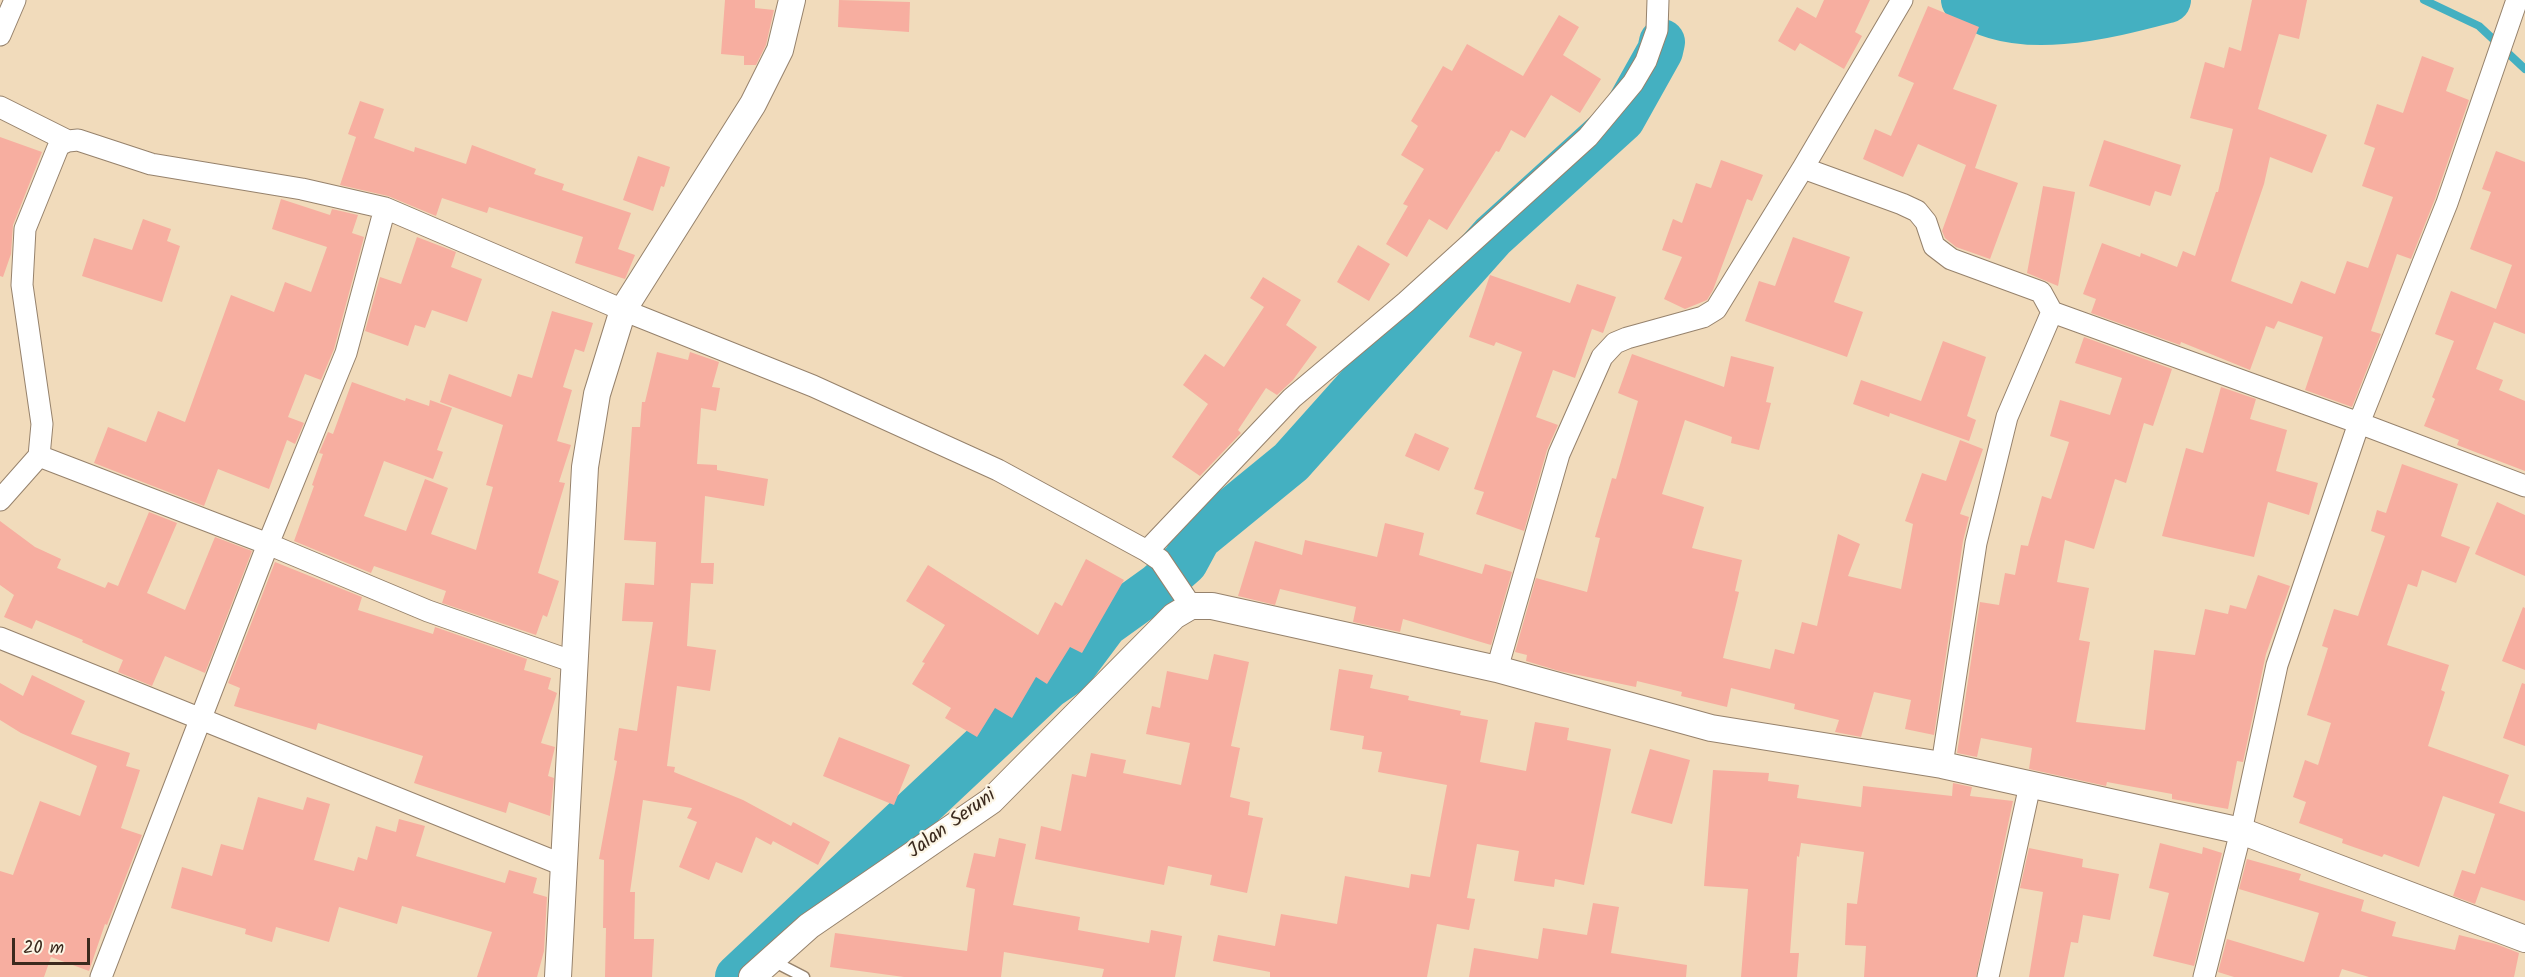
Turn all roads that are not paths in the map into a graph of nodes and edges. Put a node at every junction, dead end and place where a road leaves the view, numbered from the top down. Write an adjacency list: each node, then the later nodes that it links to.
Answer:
1 (15, 0): 6 (street)
2 (792, 0): 11 (street)
3 (1658, 0): 18 (street)
4 (1902, 0): 9 (street)
5 (2516, 18): 13 (street)
6 (0, 35)
7 (0, 107): 8 (street)
8 (68, 141): 10 (street); 14 (street)
9 (1803, 168): 12 (street); 22 (street)
10 (385, 208): 11 (street); 17 (street)
11 (623, 310): 18 (street); 21 (street)
12 (2052, 312): 13 (street); 24 (street)
13 (2359, 423): 15 (street); 26 (street)
14 (39, 456): 16 (street); 17 (street)
15 (2525, 486)
16 (0, 500)
17 (268, 544): 21 (street); 23 (street)
18 (1153, 555): 19 (street)
19 (1185, 597): 22 (street); 29 (street, Jalan Seruni)
20 (0, 638): 23 (street)
21 (574, 662): 27 (street)
22 (1497, 669): 24 (street)
23 (201, 719): 27 (street); 30 (street)
24 (1942, 765): 25 (street)
25 (2030, 785): 26 (street); 34 (street)
26 (2241, 831): 28 (street); 35 (street)
27 (563, 865): 31 (street)
28 (2525, 939)
29 (771, 960): 32 (street, Jalan Seruni); 33 (lane)
30 (101, 977)
31 (558, 977)
32 (752, 977)
33 (804, 977)
34 (1988, 977)
35 (2204, 977)

